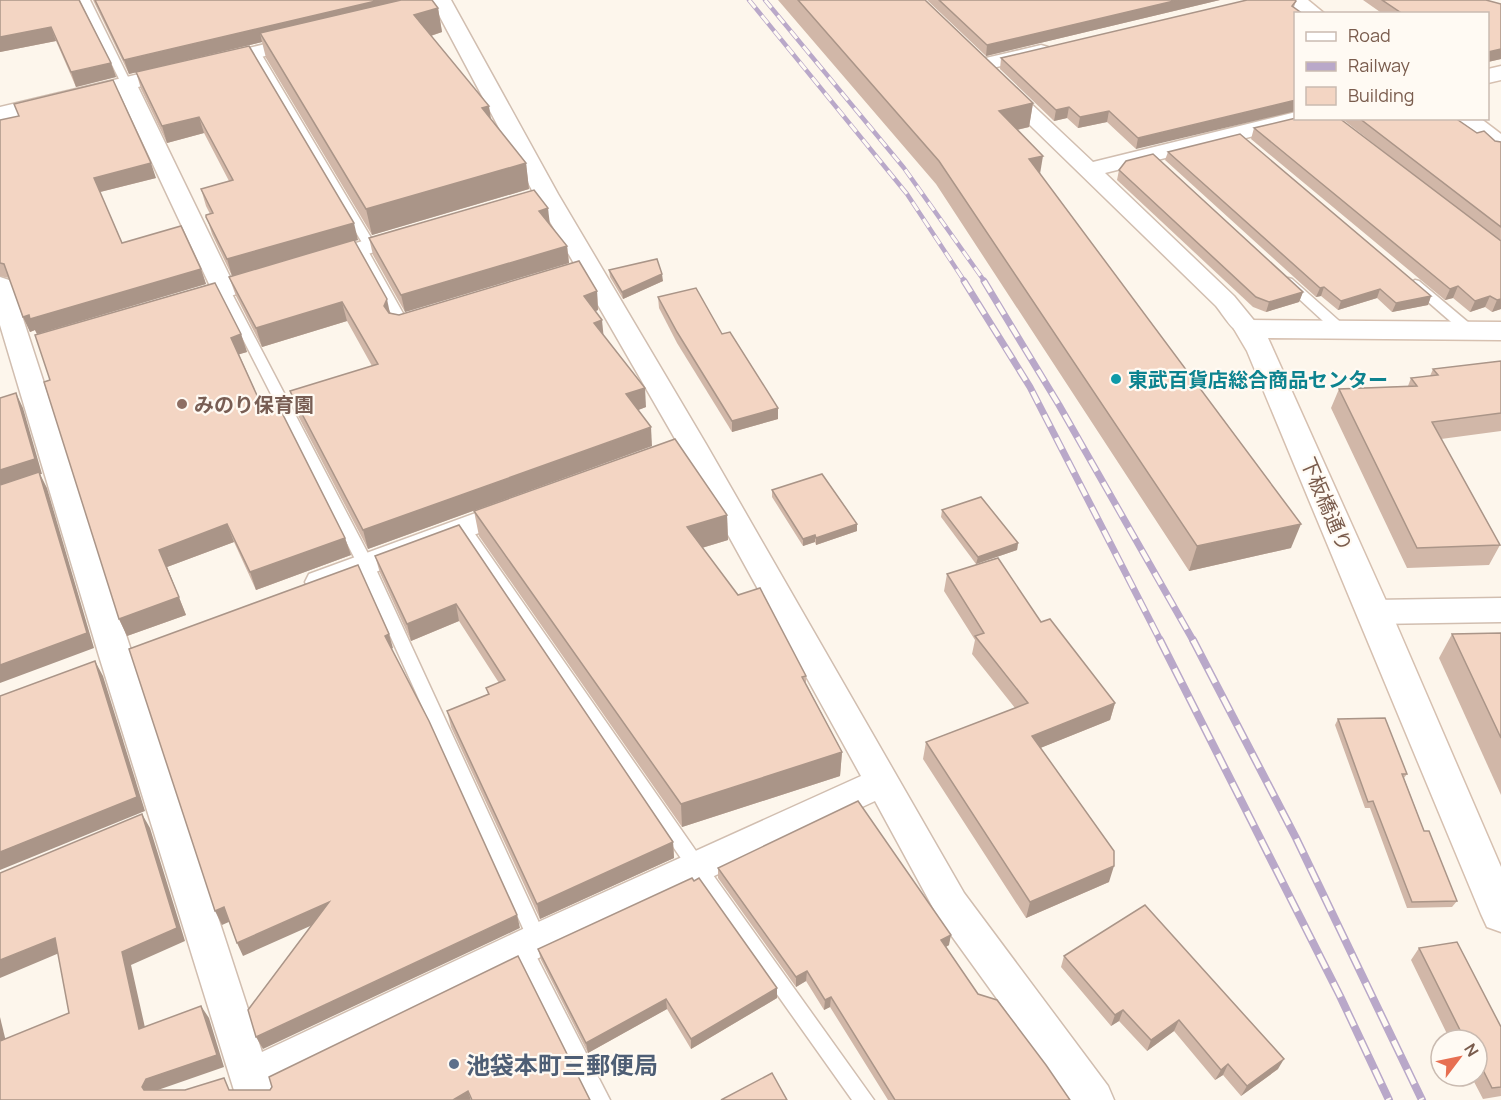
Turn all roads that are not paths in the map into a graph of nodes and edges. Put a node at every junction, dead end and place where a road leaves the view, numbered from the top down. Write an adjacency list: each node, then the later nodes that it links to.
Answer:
1 (85, 0): 11 (lane)
2 (1294, 0): 5 (street)
3 (443, 4): 4 (street); 35 (street)
4 (422, 12)
5 (1311, 12)
6 (322, 36): 9 (street)
7 (1060, 46): 10 (street)
8 (963, 49): 10 (street)
9 (255, 52): 11 (street); 18 (lane)
10 (980, 65): 16 (street)
11 (126, 83): 12 (street); 22 (street)
12 (0, 114)
13 (1294, 119): 16 (street)
14 (1467, 120): 15 (street)
15 (1501, 145)
16 (1089, 170): 25 (street)
17 (436, 227): 18 (street)
18 (366, 247): 22 (street); 24 (lane)
19 (1280, 274): 26 (lane)
20 (1407, 278): 27 (lane)
21 (0, 285): 28 (street)
22 (224, 290): 23 (street); 31 (lane)
23 (156, 310)
24 (414, 320)
25 (1248, 329): 26 (street); 34 (street, 下板橋通り)
26 (1341, 330): 27 (street)
27 (1486, 331)
28 (21, 349): 39 (street)
29 (539, 500): 30 (street)
30 (463, 528): 31 (street); 36 (lane)
31 (366, 565): 32 (street); 38 (lane)
32 (290, 593)
33 (1501, 610): 34 (street)
34 (1374, 612): 37 (street, 下板橋通り)
35 (882, 782): 36 (street); 42 (street)
36 (697, 867): 38 (street); 41 (lane)
37 (1501, 914)
38 (530, 944): 39 (street); 40 (lane)
39 (246, 1082)
40 (600, 1100)
41 (864, 1100)
42 (1094, 1100)

